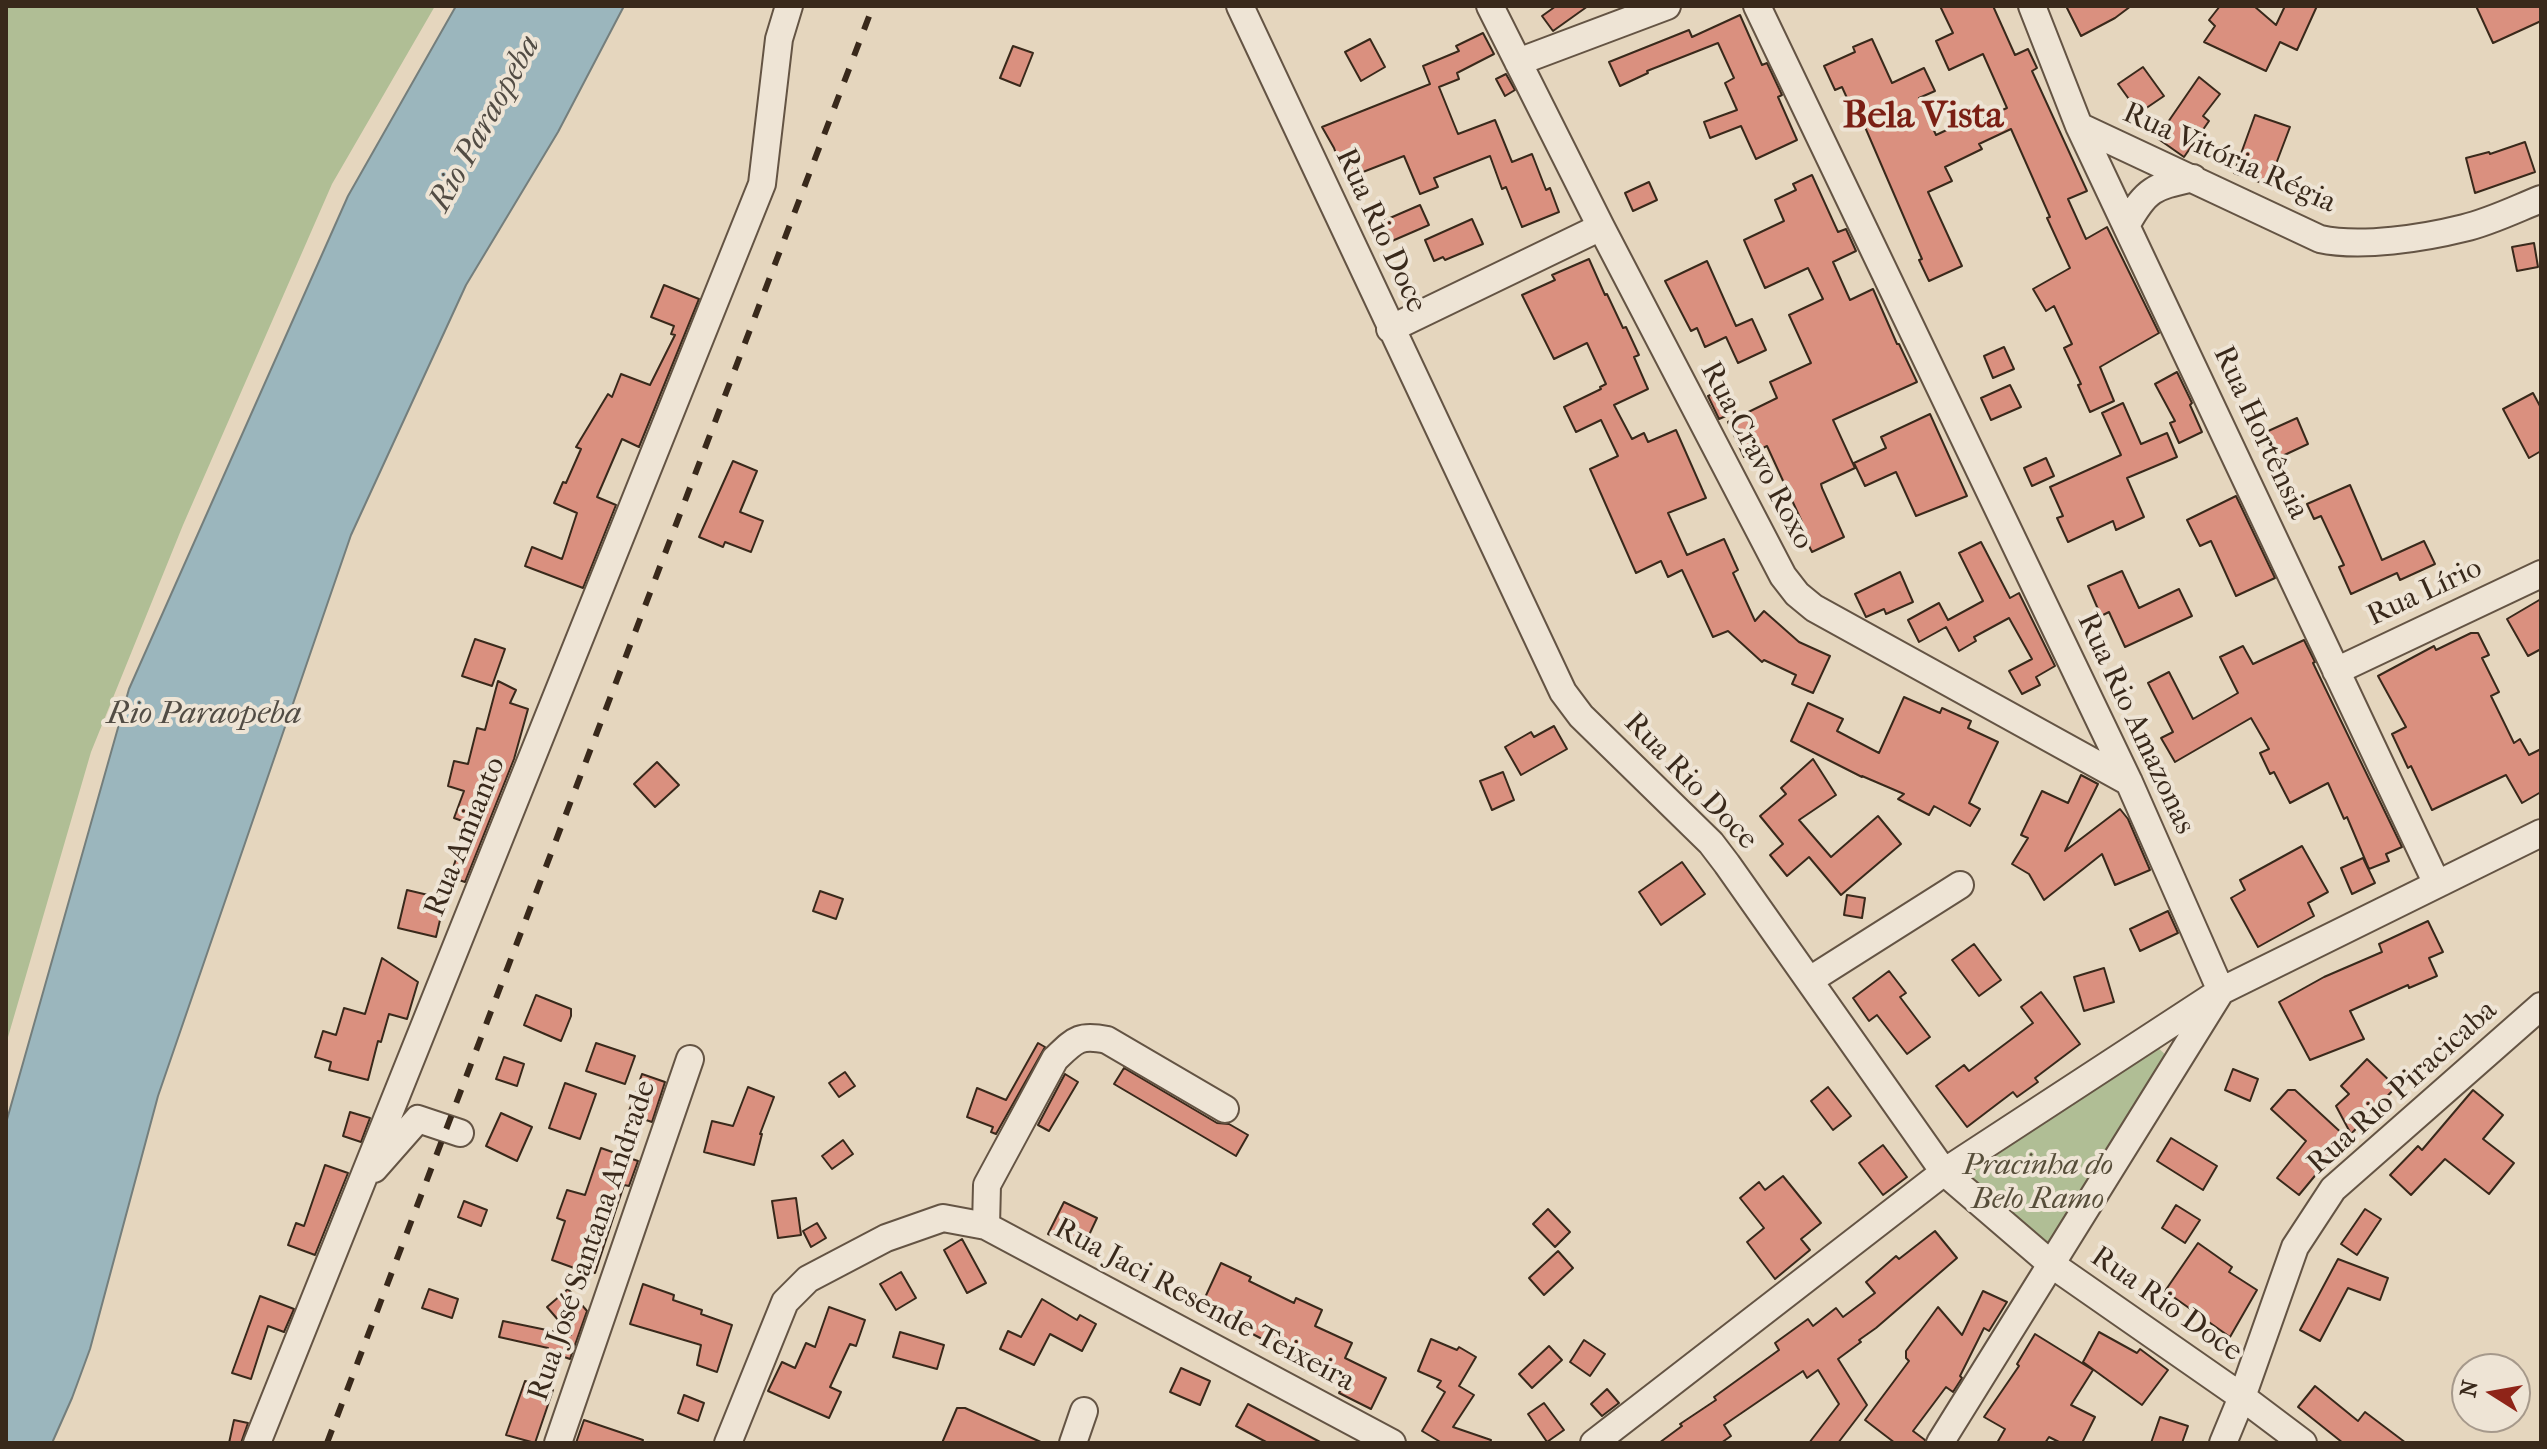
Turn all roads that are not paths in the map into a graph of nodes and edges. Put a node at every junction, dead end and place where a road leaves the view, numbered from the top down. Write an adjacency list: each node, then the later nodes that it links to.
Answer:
1 (789, 6): 27 (street, Rua Amianto)
2 (1240, 6): 13 (street, Rua Rio Doce)
3 (1490, 6): 7 (street, Rua Cravo Roxo)
4 (1667, 6): 7 (street)
5 (1757, 6): 16 (street, Rua Rio Amazonas)
6 (2032, 6): 8 (street, Rua Hortênsia)
7 (1518, 62): 12 (street, Rua Cravo Roxo)
8 (2079, 126): 9 (street, Rua Vitória Régia); 11 (street, Rua Hortênsia)
9 (2193, 178): 10 (street, Rua Vitória Régia); 11 (street)
10 (2541, 199)
11 (2127, 224): 15 (street, Rua Hortênsia)
12 (1601, 227): 13 (street); 16 (street, Rua Cravo Roxo)
13 (1390, 329): 20 (street, Rua Rio Doce)
14 (2541, 574): 15 (street, Rua Lírio)
15 (2336, 671): 18 (street, Rua Hortênsia)
16 (2129, 782): 21 (street, Rua Rio Amazonas)
17 (2541, 833): 18 (street)
18 (2437, 884): 21 (street)
19 (1960, 885): 20 (street)
20 (1810, 980): 26 (street, Rua Rio Doce)
21 (2221, 991): 26 (street); 29 (street)
22 (2541, 1006): 30 (street, Rua Rio Piracicaba)
23 (690, 1059): 33 (street, Rua José Santana Andrade)
24 (1225, 1109): 28 (street)
25 (460, 1133): 27 (street)
26 (1944, 1172): 29 (street, Rua Rio Doce); 37 (street)
27 (361, 1184): 32 (street, Rua Amianto)
28 (986, 1226): 34 (street, Rua Jaci Resende Teixeira); 36 (street, Rua Jaci Resende Teixeira)
29 (2051, 1264): 30 (street, Rua Rio Doce); 38 (street)
30 (2242, 1397): 39 (street, Rua Rio Piracicaba); 40 (street, Rua Rio Doce)
31 (1084, 1411): 35 (street)
32 (257, 1443)
33 (558, 1443)
34 (728, 1443)
35 (1073, 1443)
36 (1392, 1443)
37 (1594, 1443)
38 (1940, 1443)
39 (2223, 1443)
40 (2303, 1443)

